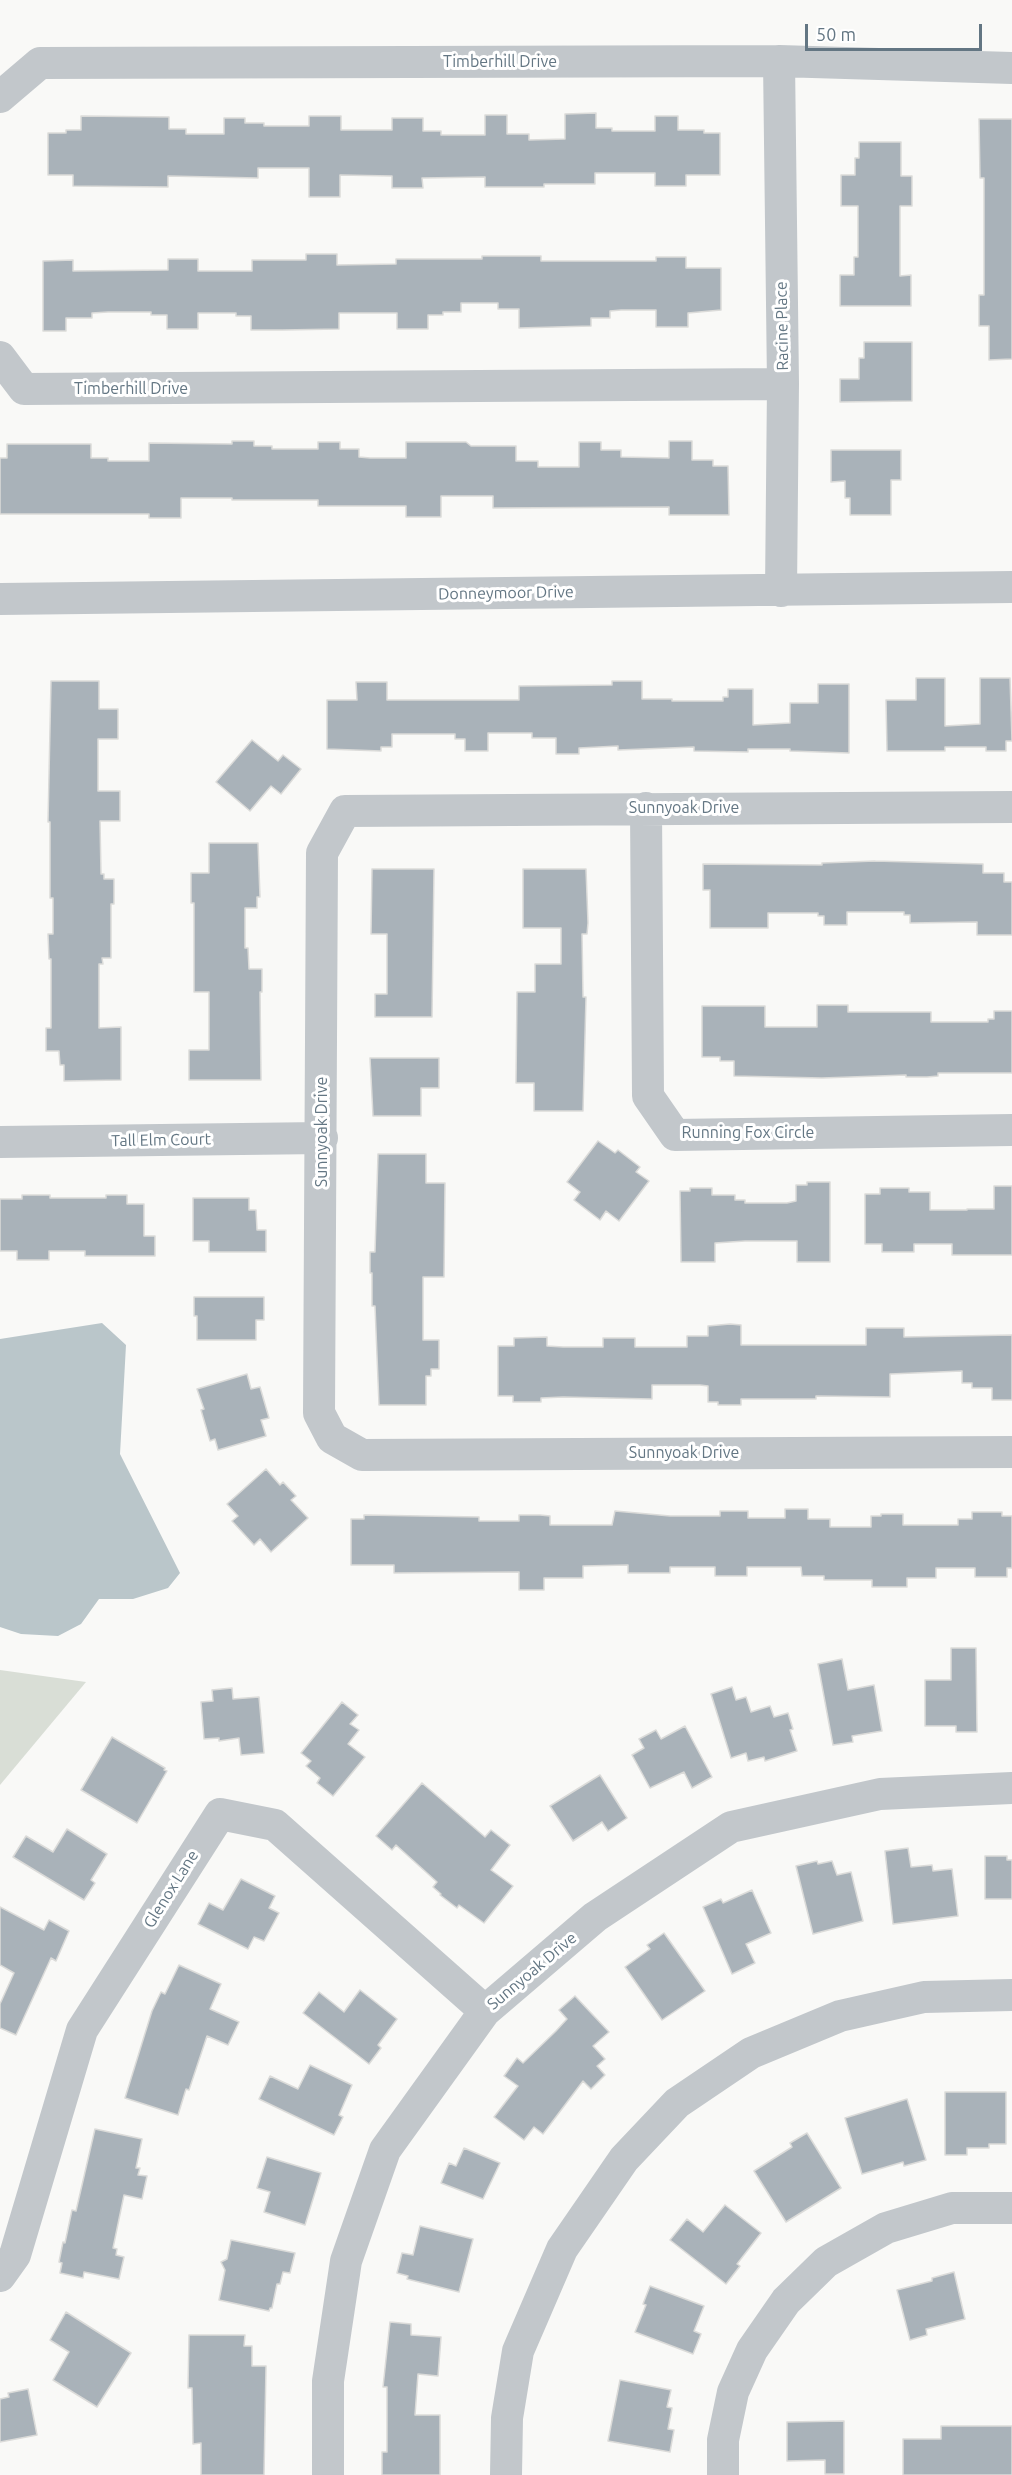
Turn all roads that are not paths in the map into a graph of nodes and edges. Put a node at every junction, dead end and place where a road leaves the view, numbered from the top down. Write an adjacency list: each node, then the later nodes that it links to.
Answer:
1 (779, 61): 2 (street, Timberhill Drive); 3 (street, Timberhill Drive); 5 (street, Racine Place)
2 (1012, 68)
3 (0, 97)
4 (0, 357): 5 (street, Timberhill Drive)
5 (783, 384): 7 (street, Racine Place)
6 (1012, 587): 7 (street, Donneymoor Drive)
7 (781, 591): 8 (street, Donneymoor Drive)
8 (0, 599)
9 (1012, 807): 10 (street, Sunnyoak Drive)
10 (645, 808): 11 (street, Running Fox Circle); 12 (street, Sunnyoak Drive)
11 (1012, 1130)
12 (322, 1138): 13 (street, Tall Elm Court); 14 (street, Sunnyoak Drive)
13 (0, 1142)
14 (1012, 1452)
15 (1012, 1788): 17 (street, Sunnyoak Drive)
16 (1012, 1995): 21 (street)
17 (484, 2011): 19 (street, Glenox Lane); 20 (street, Sunnyoak Drive)
18 (1012, 2208): 22 (street)
19 (0, 2276)
20 (328, 2475)
21 (506, 2475)
22 (723, 2475)

